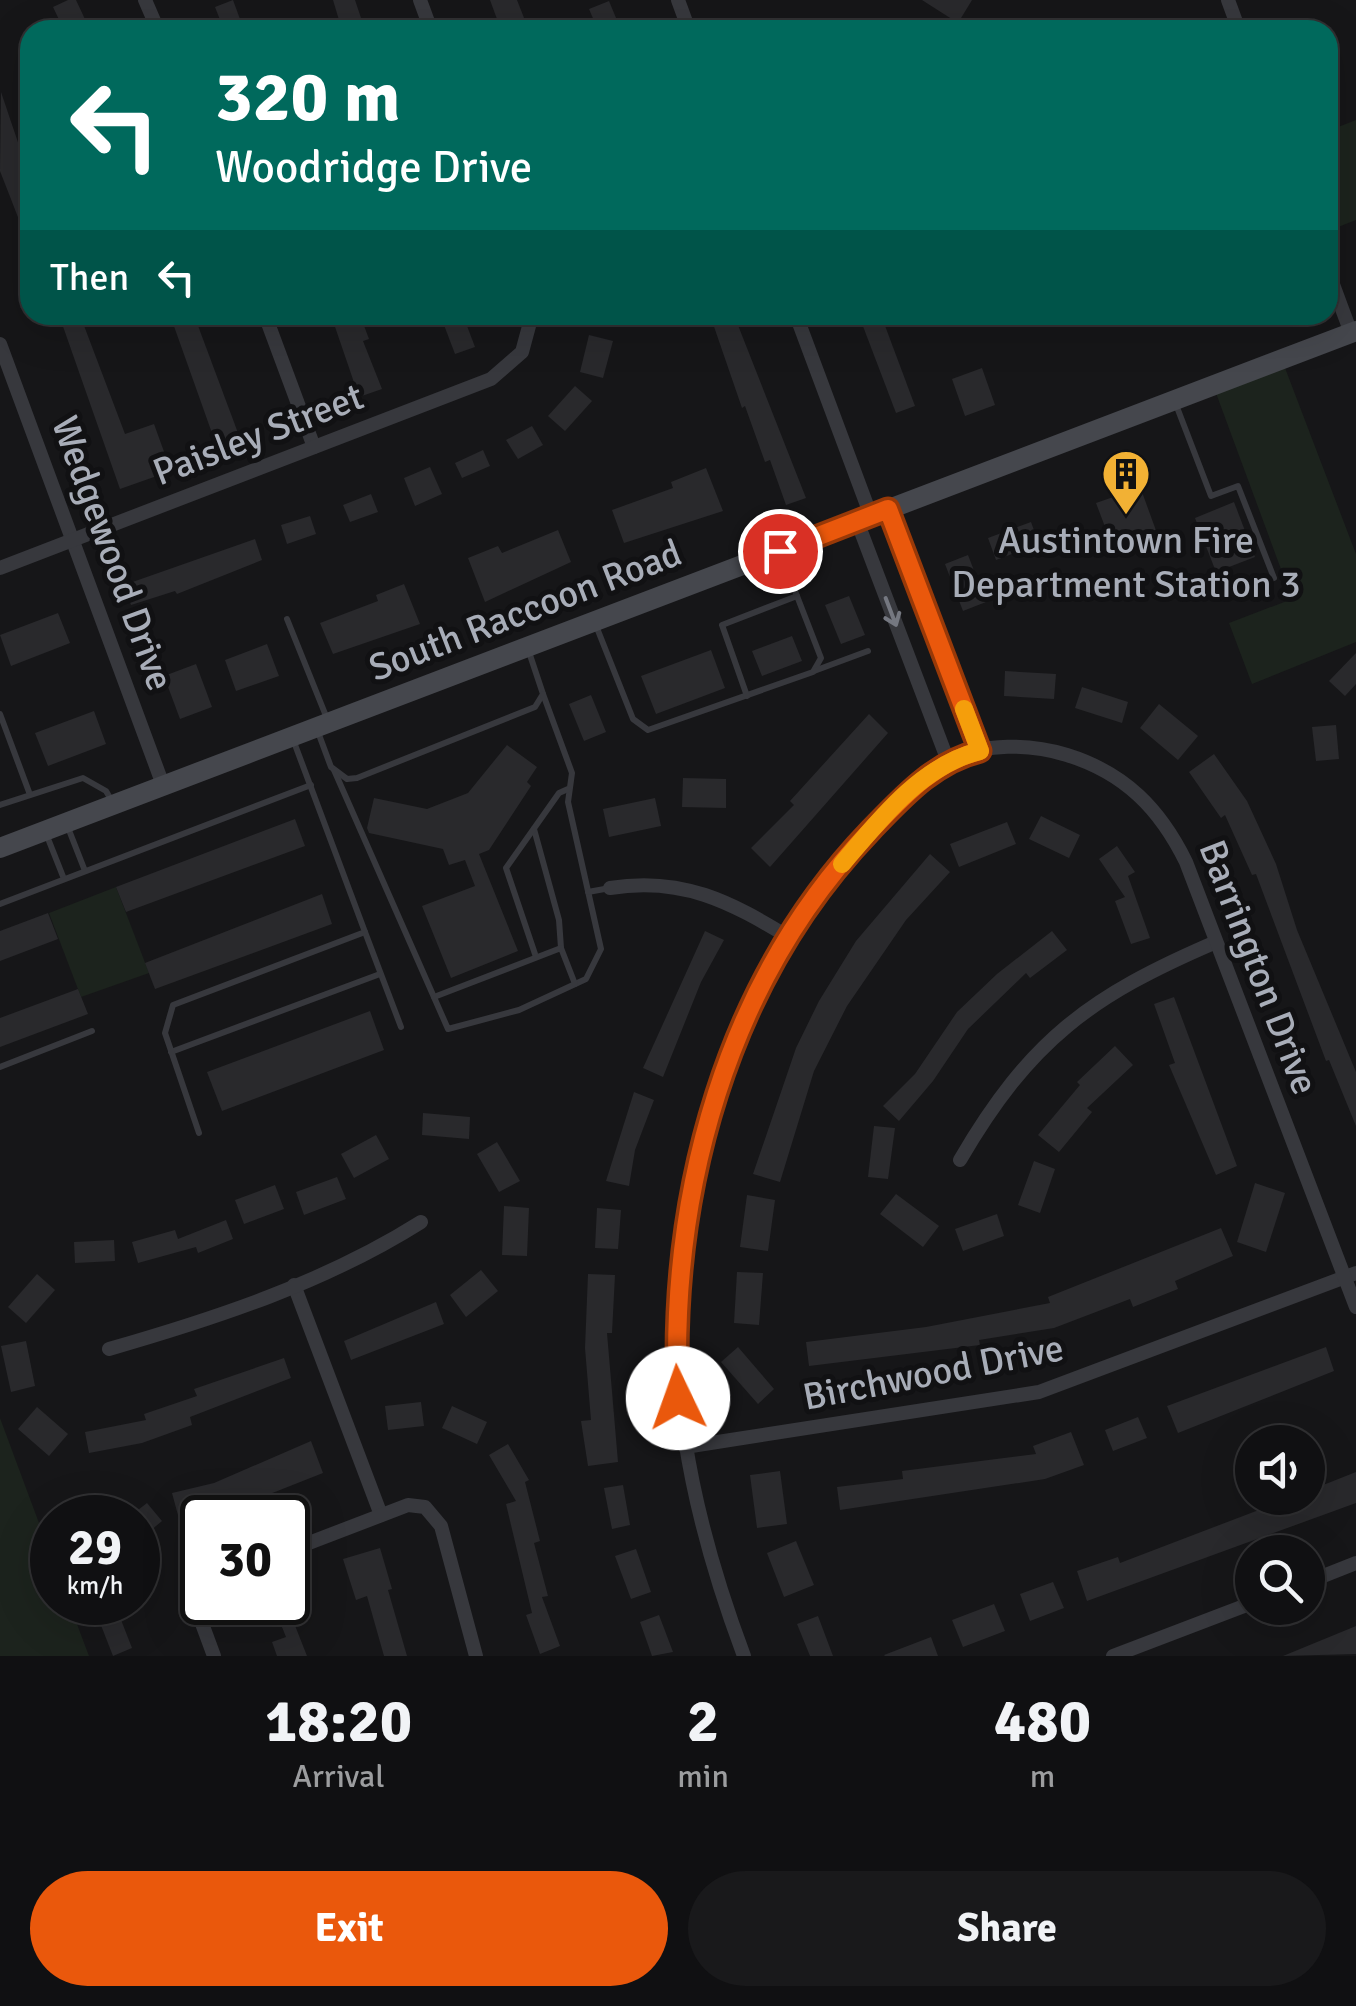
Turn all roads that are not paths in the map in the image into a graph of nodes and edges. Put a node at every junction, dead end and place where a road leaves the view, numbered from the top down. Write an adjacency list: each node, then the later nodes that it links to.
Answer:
1 (1338, 295): 5 (street)
2 (268, 325): 8 (street)
3 (530, 325): 8 (street, Paisley Street)
4 (800, 325): 9 (street)
5 (1353, 332): 7 (street, South Raccoon Road)
6 (0, 344): 10 (street, Wedgewood Drive)
7 (1174, 400): 9 (street, South Raccoon Road); 13 (lane)
8 (314, 447): 10 (street, Paisley Street)
9 (871, 515): 11 (street, South Raccoon Road); 25 (street); 26 (street, one-way to 26)
10 (73, 539): 12 (street, Paisley Street); 28 (street, Wedgewood Drive)
11 (780, 551): 14 (lane); 16 (street, South Raccoon Road)
12 (0, 568)
13 (1234, 592)
14 (798, 596): 19 (lane); 21 (lane)
15 (287, 620): 23 (lane)
16 (595, 622): 17 (street, South Raccoon Road); 21 (lane)
17 (528, 648): 20 (lane); 23 (street, South Raccoon Road)
18 (868, 652): 19 (lane)
19 (813, 672): 21 (lane)
20 (543, 694): 27 (lane); 30 (lane)
21 (747, 696)
22 (0, 714): 31 (lane)
23 (322, 724): 24 (street, South Raccoon Road); 27 (lane)
24 (292, 736): 28 (street, South Raccoon Road); 29 (lane)
25 (980, 751): 26 (street, Barrington Drive); 45 (street, Barrington Drive)
26 (948, 761): 44 (street)
27 (334, 770): 50 (lane)
28 (163, 785): 33 (street, South Raccoon Road)
29 (311, 785): 38 (lane); 43 (lane)
30 (570, 788): 35 (lane); 41 (lane)
31 (29, 792): 32 (lane); 33 (lane)
32 (0, 804)
33 (114, 804): 34 (street, South Raccoon Road)
34 (66, 822): 36 (street, South Raccoon Road); 38 (lane)
35 (534, 828): 46 (lane); 47 (lane)
36 (45, 830): 37 (street, South Raccoon Road); 39 (lane)
37 (0, 848)
38 (85, 870): 39 (lane)
39 (64, 879): 42 (lane)
40 (610, 888): 41 (lane); 44 (street)
41 (588, 892): 49 (lane)
42 (0, 904)
43 (365, 932): 48 (lane); 53 (lane)
44 (790, 938): 62 (street)
45 (1216, 942): 56 (street); 58 (street, Barrington Drive)
46 (561, 948): 47 (lane); 49 (lane)
47 (536, 958): 50 (lane)
48 (380, 974): 51 (lane); 53 (lane)
49 (575, 984): 50 (lane)
50 (434, 996)
51 (401, 1027)
52 (92, 1031): 54 (lane)
53 (172, 1052): 55 (lane)
54 (0, 1067)
55 (199, 1133)
56 (960, 1160)
57 (421, 1222): 59 (street)
58 (1350, 1276): 60 (street, Barrington Drive); 62 (street, Birchwood Drive)
59 (294, 1285): 61 (street); 63 (street)
60 (1356, 1307)
61 (109, 1349)
62 (685, 1447): 71 (street)
63 (381, 1515): 64 (street); 70 (street)
64 (310, 1542)
65 (1356, 1563): 66 (street)
66 (1325, 1575)
67 (1235, 1609): 72 (street)
68 (203, 1625): 69 (street)
69 (214, 1656)
70 (476, 1656)
71 (744, 1656)
72 (1113, 1656)

